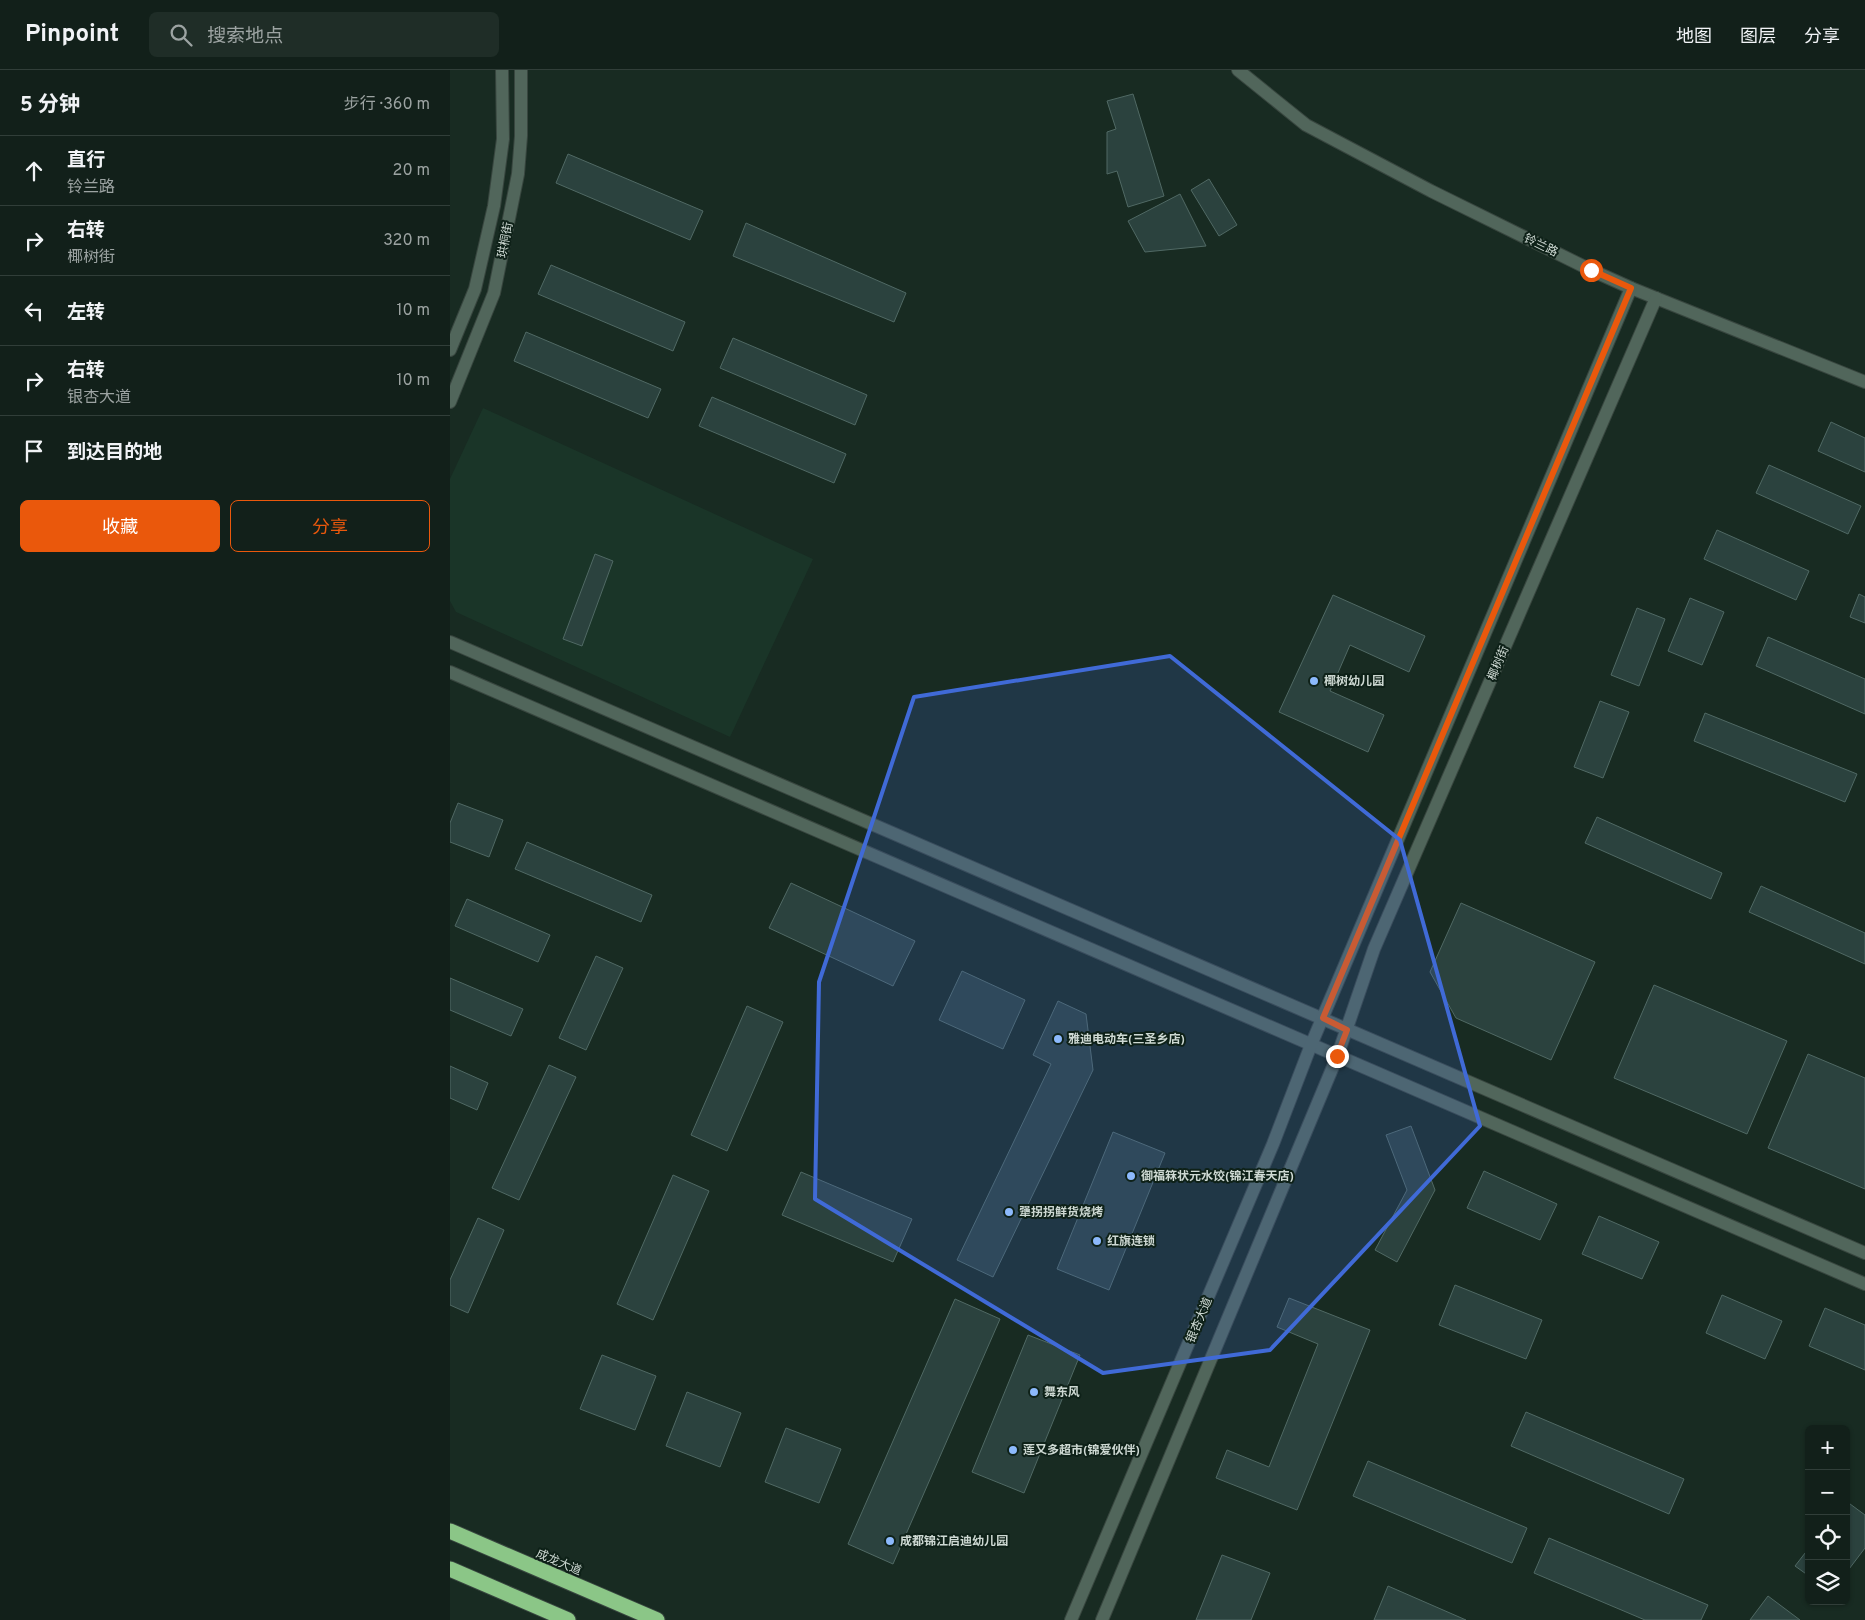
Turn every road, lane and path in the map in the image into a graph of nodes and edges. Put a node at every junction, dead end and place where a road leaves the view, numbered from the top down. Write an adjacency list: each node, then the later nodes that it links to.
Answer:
1 (502, 70): 6 (street, 珙桐街)
2 (522, 70): 8 (street, 珙桐街)
3 (1238, 70): 4 (street, 铃兰路)
4 (1631, 288): 5 (street, 铃兰路); 11 (street, 椰树街)
5 (1656, 298): 7 (street, 铃兰路); 12 (street, 椰树街)
6 (450, 350)
7 (1865, 382)
8 (450, 402)
9 (450, 642): 11 (street)
10 (450, 672): 13 (street)
11 (1323, 1018): 12 (street); 13 (street, 银杏大道)
12 (1347, 1030): 14 (street, 银杏大道); 15 (street)
13 (1311, 1045): 14 (street); 21 (street, 银杏大道)
14 (1337, 1056): 16 (street); 22 (street, 银杏大道)
15 (1865, 1252)
16 (1865, 1284)
17 (450, 1531): 20 (highway, 成龙大道)
18 (450, 1569): 19 (highway)
19 (568, 1620)
20 (657, 1620)
21 (1071, 1620)
22 (1102, 1620)

